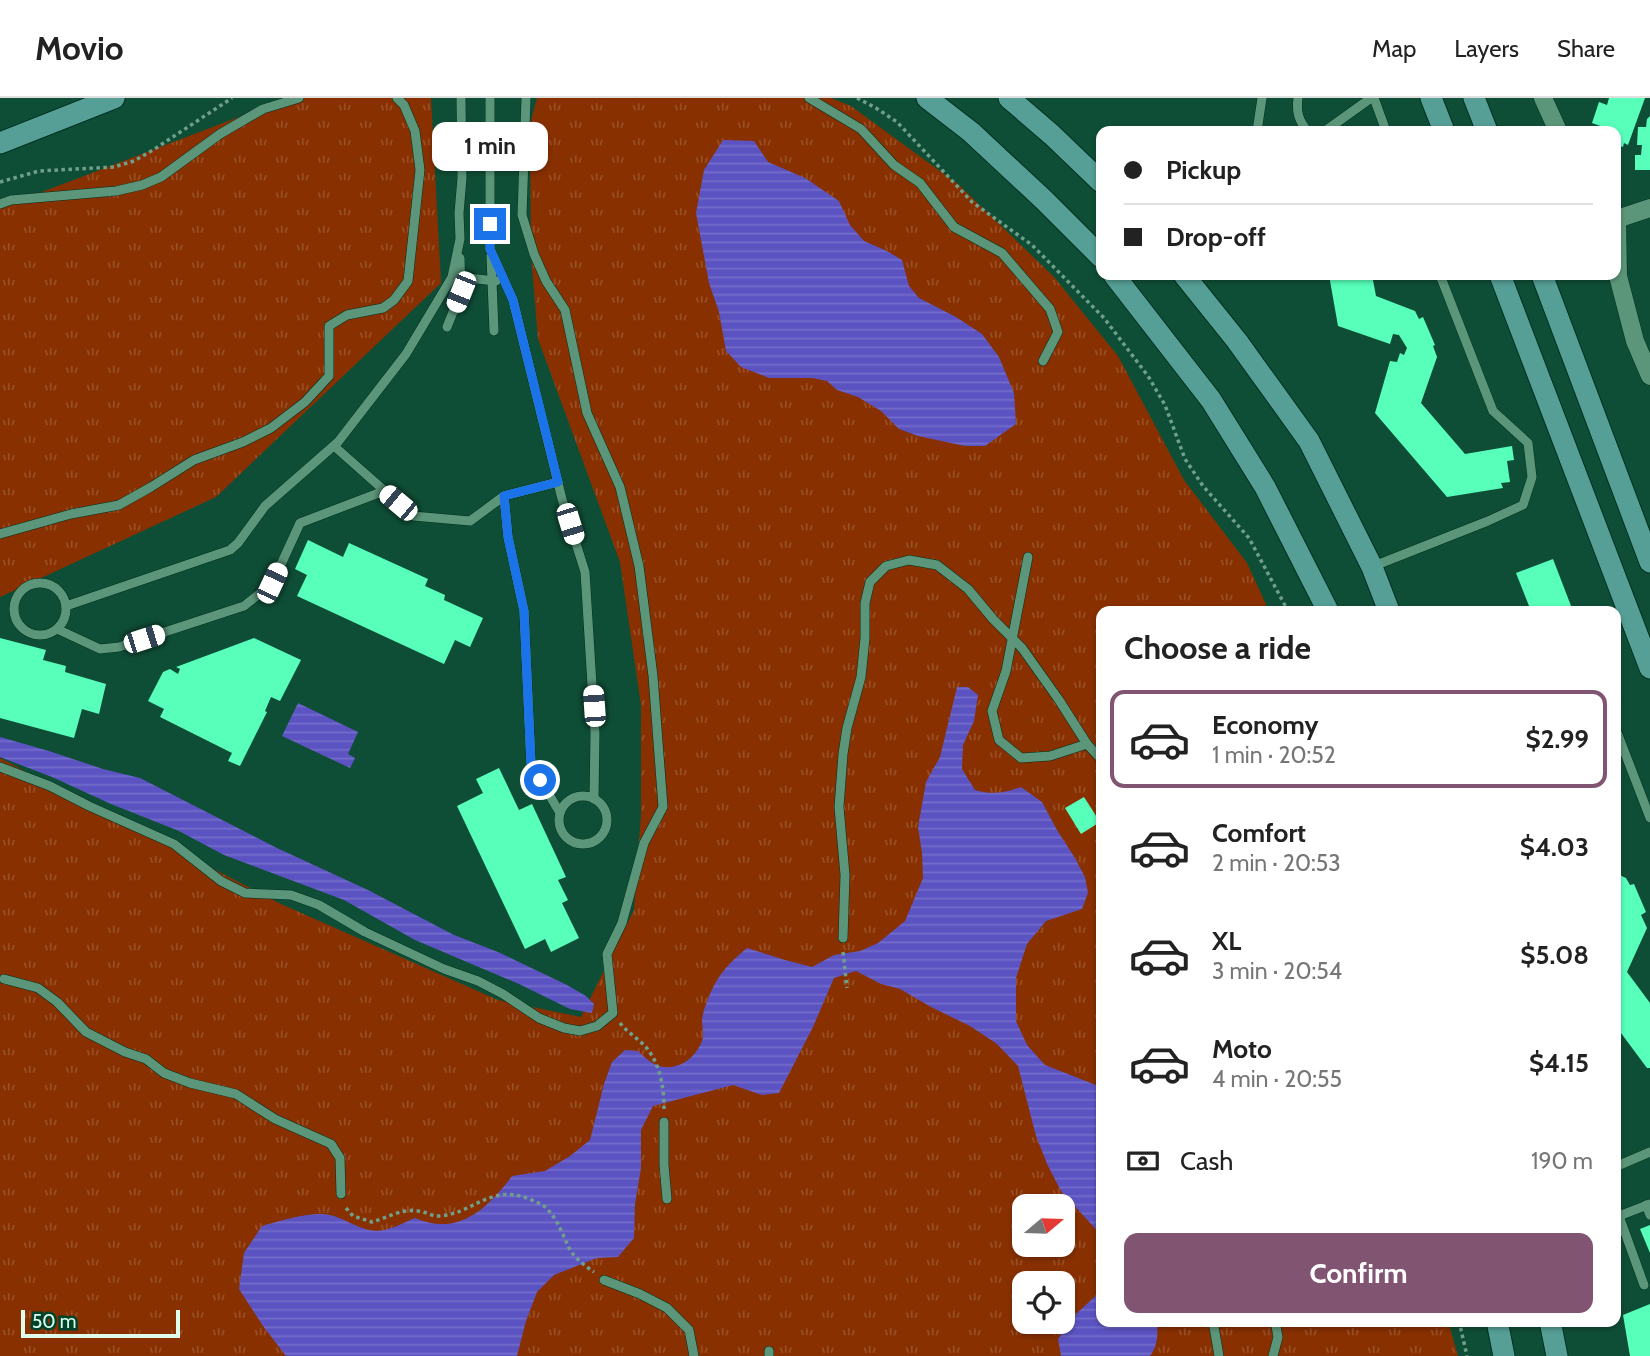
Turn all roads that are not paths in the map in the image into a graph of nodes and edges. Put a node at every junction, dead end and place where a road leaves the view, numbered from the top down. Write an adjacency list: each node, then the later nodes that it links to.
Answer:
1 (114, 98): 16 (street)
2 (299, 98): 26 (lane)
3 (397, 98): 48 (lane)
4 (461, 98): 31 (lane)
5 (490, 98): 29 (lane)
6 (526, 98): 61 (lane)
7 (809, 98): 42 (lane)
8 (927, 98): 30 (street)
9 (1009, 98): 25 (street)
10 (1262, 98): 17 (lane)
11 (1298, 98): 18 (lane)
12 (1373, 98): 19 (lane); 20 (lane)
13 (1431, 98): 21 (street)
14 (1474, 98): 22 (street)
15 (1543, 98): 23 (street)
16 (74, 105): 24 (street)
17 (1258, 126)
18 (1303, 126)
19 (1332, 126)
20 (1384, 126)
21 (1442, 126)
22 (1485, 126)
23 (1556, 126)
24 (0, 143)
25 (1096, 177)
26 (0, 204)
27 (1650, 208): 28 (street)
28 (1621, 217)
29 (490, 249): 32 (lane); 39 (lane)
30 (1096, 252)
31 (456, 277): 32 (lane); 40 (lane); 44 (lane)
32 (492, 280): 39 (lane); 41 (lane)
33 (1119, 280): 53 (street)
34 (1188, 280): 51 (street)
35 (1442, 280): 51 (lane)
36 (1502, 280): 57 (street)
37 (1544, 280): 50 (street)
38 (1619, 280): 43 (street)
39 (505, 282): 45 (lane)
40 (447, 327)
41 (495, 331)
42 (1043, 361)
43 (1650, 376)
44 (334, 446): 46 (lane); 52 (lane)
45 (558, 482): 47 (lane); 62 (lane)
46 (384, 491): 47 (lane); 55 (lane)
47 (504, 496): 63 (lane)
48 (0, 534)
49 (1028, 557): 56 (lane)
50 (1650, 562)
51 (1372, 567): 54 (street)
52 (66, 606): 55 (lane); 55 (lane)
53 (1325, 606)
54 (1387, 606)
55 (57, 629)
56 (1012, 638): 59 (lane); 59 (lane); 65 (lane)
57 (1650, 668)
58 (1621, 743): 64 (lane)
59 (1087, 744): 60 (lane)
60 (1096, 754)
61 (0, 767)
62 (594, 799): 63 (lane); 63 (lane)
63 (560, 813)
64 (1650, 818)
65 (843, 938)
66 (4, 979): 70 (lane)
67 (664, 1122): 71 (lane)
68 (1650, 1152): 69 (lane)
69 (1621, 1164)
70 (341, 1194)
71 (667, 1199)
72 (1648, 1205): 73 (lane); 74 (lane)
73 (1621, 1215)
74 (1650, 1215)
75 (1621, 1222): 77 (lane)
76 (604, 1280): 82 (lane)
77 (1644, 1285)
78 (1214, 1327): 83 (lane)
79 (1276, 1327): 84 (lane)
80 (1498, 1327): 85 (street)
81 (1551, 1327): 86 (street)
82 (694, 1356)
83 (1219, 1356)
84 (1273, 1356)
85 (1504, 1356)
86 (1558, 1356)

